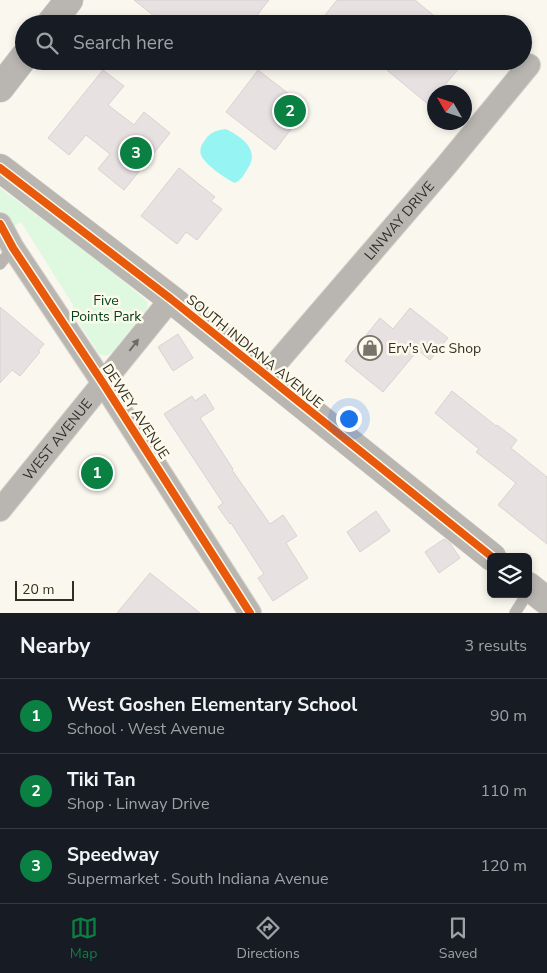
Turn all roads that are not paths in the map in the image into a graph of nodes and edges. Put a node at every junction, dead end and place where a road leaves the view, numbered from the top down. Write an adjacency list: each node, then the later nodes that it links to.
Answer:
1 (69, 0): 2 (street)
2 (57, 15)
3 (15, 69): 5 (street)
4 (525, 70): 10 (street, LINWAY DRIVE)
5 (0, 88)
6 (0, 168): 9 (street, SOUTH INDIANA AVENUE)
7 (0, 224): 8 (street, DEWEY AVENUE)
8 (7, 256): 11 (street, DEWEY AVENUE)
9 (171, 299): 10 (street, SOUTH INDIANA AVENUE); 11 (street, WEST AVENUE, one-way to 9)
10 (266, 375): 13 (street, SOUTH INDIANA AVENUE)
11 (103, 383): 12 (street, WEST AVENUE); 15 (street, DEWEY AVENUE)
12 (0, 510)
13 (487, 553)
14 (527, 598): 16 (lane)
15 (250, 613)
16 (515, 613)

